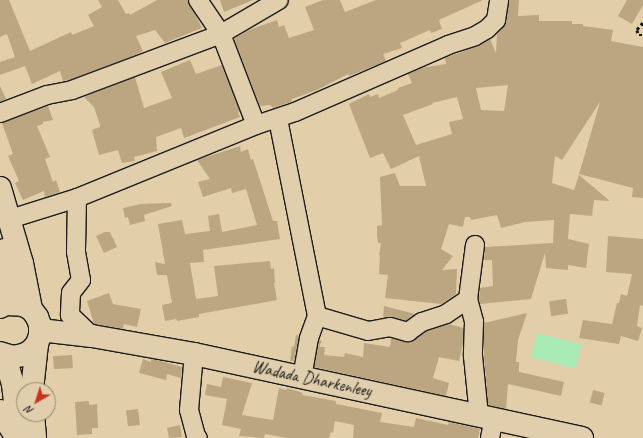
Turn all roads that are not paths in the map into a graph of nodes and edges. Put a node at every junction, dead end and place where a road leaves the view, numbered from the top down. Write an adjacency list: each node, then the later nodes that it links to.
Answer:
1 (198, 0): 4 (street)
2 (279, 0): 4 (street)
3 (499, 0): 6 (street)
4 (221, 34): 5 (street); 7 (street)
5 (0, 113)
6 (278, 119): 7 (street); 15 (street)
7 (256, 125): 9 (street)
8 (0, 188): 10 (main road)
9 (77, 198): 10 (street); 16 (street)
10 (5, 225): 13 (main road); 14 (main road)
11 (475, 245): 12 (street)
12 (468, 299): 15 (street); 24 (street)
13 (0, 306): 14 (main road)
14 (31, 309): 17 (main road)
15 (318, 316): 20 (street)
16 (92, 336): 17 (main road, Wadada Dharkenleey); 19 (main road, Wadada Dharkenleey)
17 (39, 337): 18 (main road); 21 (main road)
18 (0, 354): 25 (main road)
19 (194, 354): 20 (main road, Wadada Dharkenleey); 27 (street)
20 (302, 377): 24 (main road, Wadada Dharkenleey)
21 (33, 382)
22 (0, 411): 25 (main road)
23 (34, 422): 26 (main road)
24 (487, 424): 28 (main road, Wadada Dharkenleey)
25 (18, 438)
26 (35, 438)
27 (198, 438)
28 (581, 438)

